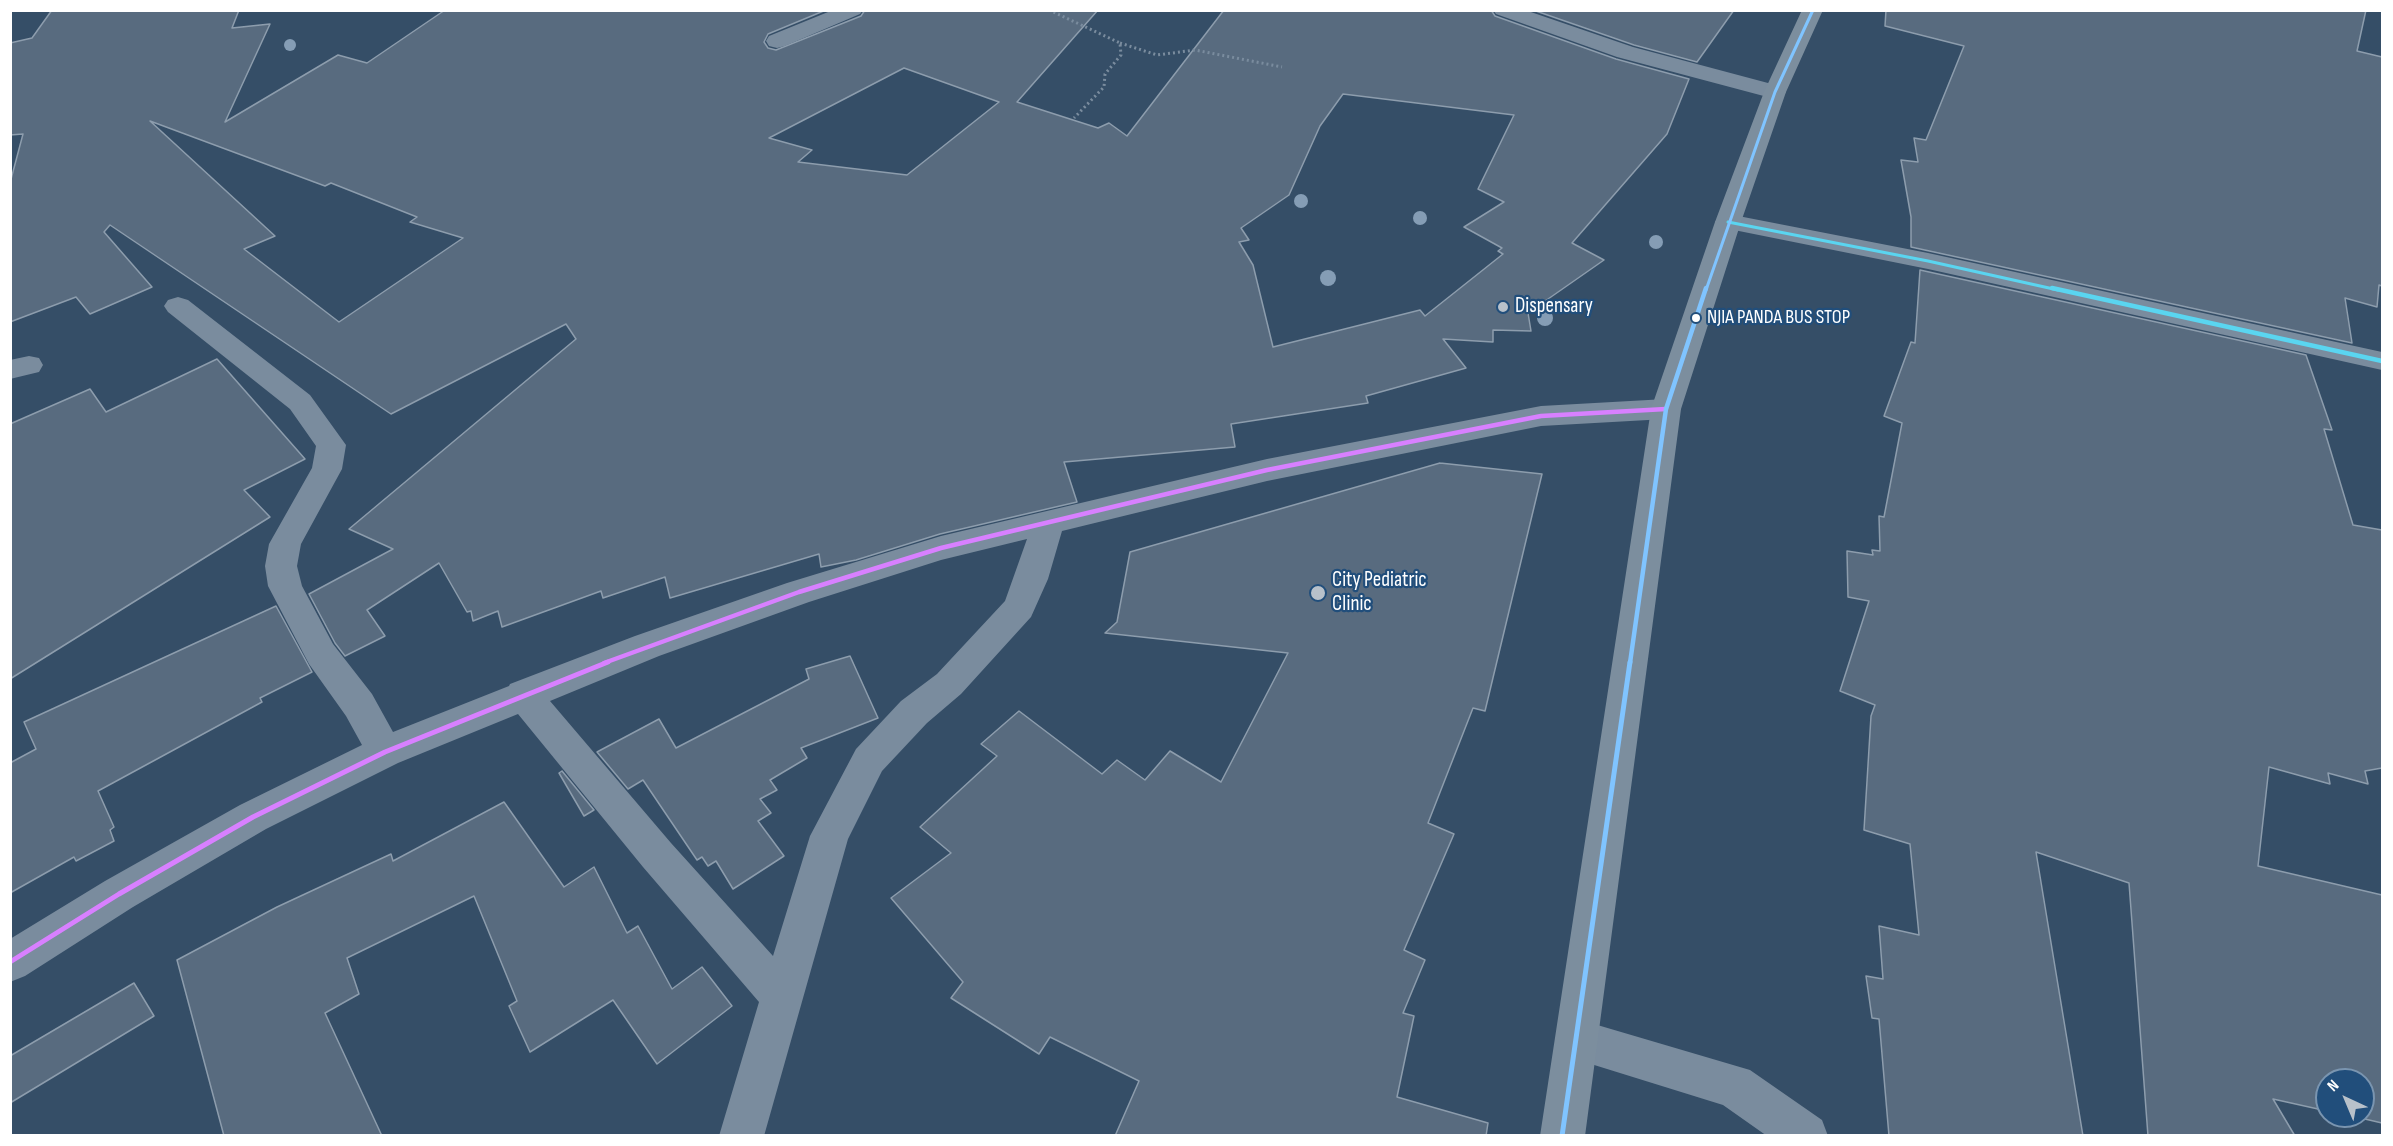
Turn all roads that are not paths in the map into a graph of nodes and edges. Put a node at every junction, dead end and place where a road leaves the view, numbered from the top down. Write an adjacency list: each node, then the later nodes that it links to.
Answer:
1 (853, 10): 4 (street)
2 (1503, 10): 5 (street)
3 (1813, 10): 5 (highway)
4 (777, 41)
5 (1775, 92): 6 (highway)
6 (1728, 222): 8 (street); 9 (highway)
7 (178, 306): 12 (street)
8 (2382, 361)
9 (1666, 409): 10 (street); 15 (highway)
10 (1048, 524): 11 (street); 14 (street)
11 (523, 694): 12 (street); 14 (street)
12 (386, 752): 13 (street)
13 (10, 962)
14 (782, 996): 16 (street)
15 (1577, 1040): 17 (highway); 18 (street)
16 (741, 1136)
17 (1562, 1136)
18 (1806, 1136)

